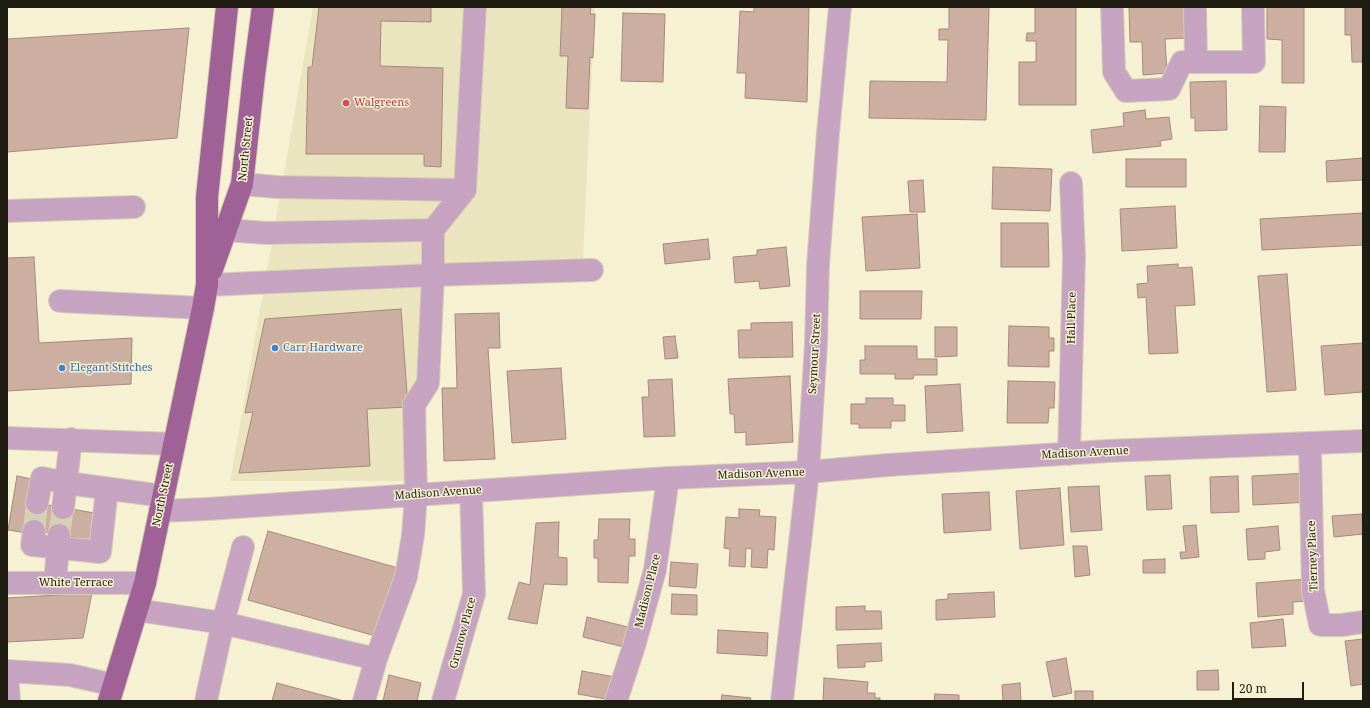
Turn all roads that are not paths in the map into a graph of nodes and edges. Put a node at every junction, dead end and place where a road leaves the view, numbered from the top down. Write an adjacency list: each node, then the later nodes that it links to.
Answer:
1 (227, 7): 18 (main road, North Street)
2 (263, 7): 10 (main road, North Street)
3 (475, 7): 11 (street)
4 (840, 7): 27 (street, Seymour Street)
5 (1112, 7): 8 (street)
6 (1195, 7): 8 (street)
7 (1253, 7): 8 (street)
8 (1196, 62)
9 (1072, 183): 26 (street, Hall Place)
10 (242, 184): 11 (street); 14 (main road, North Street)
11 (466, 190): 15 (street)
12 (134, 207): 13 (street)
13 (7, 211)
14 (226, 230): 15 (street); 18 (main road, North Street)
15 (433, 230): 17 (street)
16 (592, 270): 17 (street)
17 (433, 275): 18 (street); 32 (street)
18 (207, 286): 20 (main road, North Street)
19 (60, 301): 20 (street)
20 (203, 308): 24 (main road, North Street)
21 (7, 438): 22 (street)
22 (71, 439): 24 (street); 29 (street)
23 (1363, 441): 25 (street, Madison Avenue)
24 (174, 444): 34 (main road, North Street)
25 (1310, 444): 26 (street, Madison Avenue); 43 (street, Tierney Place)
26 (1069, 454): 27 (street, Madison Avenue)
27 (808, 472): 28 (street, Madison Avenue); 53 (street, Seymour Street)
28 (668, 478): 31 (street, Madison Avenue); 52 (street, Madison Place)
29 (67, 483): 30 (street, Madison Avenue); 33 (street, Madison Avenue); 35 (street)
30 (107, 489): 34 (street, Madison Avenue); 37 (street)
31 (471, 491): 32 (street, Madison Avenue); 51 (street, Grunow Place)
32 (416, 495): 34 (street, Madison Avenue); 45 (street)
33 (38, 503)
34 (161, 503): 41 (main road, North Street)
35 (64, 508)
36 (34, 531): 37 (street)
37 (58, 541): 40 (street)
38 (243, 547): 44 (street)
39 (7, 583): 40 (street, White Terrace)
40 (55, 583): 41 (street, White Terrace)
41 (145, 583): 42 (main road, North Street)
42 (136, 610): 44 (street); 47 (main road, North Street)
43 (1363, 622)
44 (222, 623): 45 (street); 49 (street)
45 (376, 659): 50 (street)
46 (7, 671): 47 (street); 48 (street)
47 (112, 693)
48 (9, 701)
49 (206, 701)
50 (364, 701)
51 (444, 701)
52 (616, 701)
53 (782, 701)

